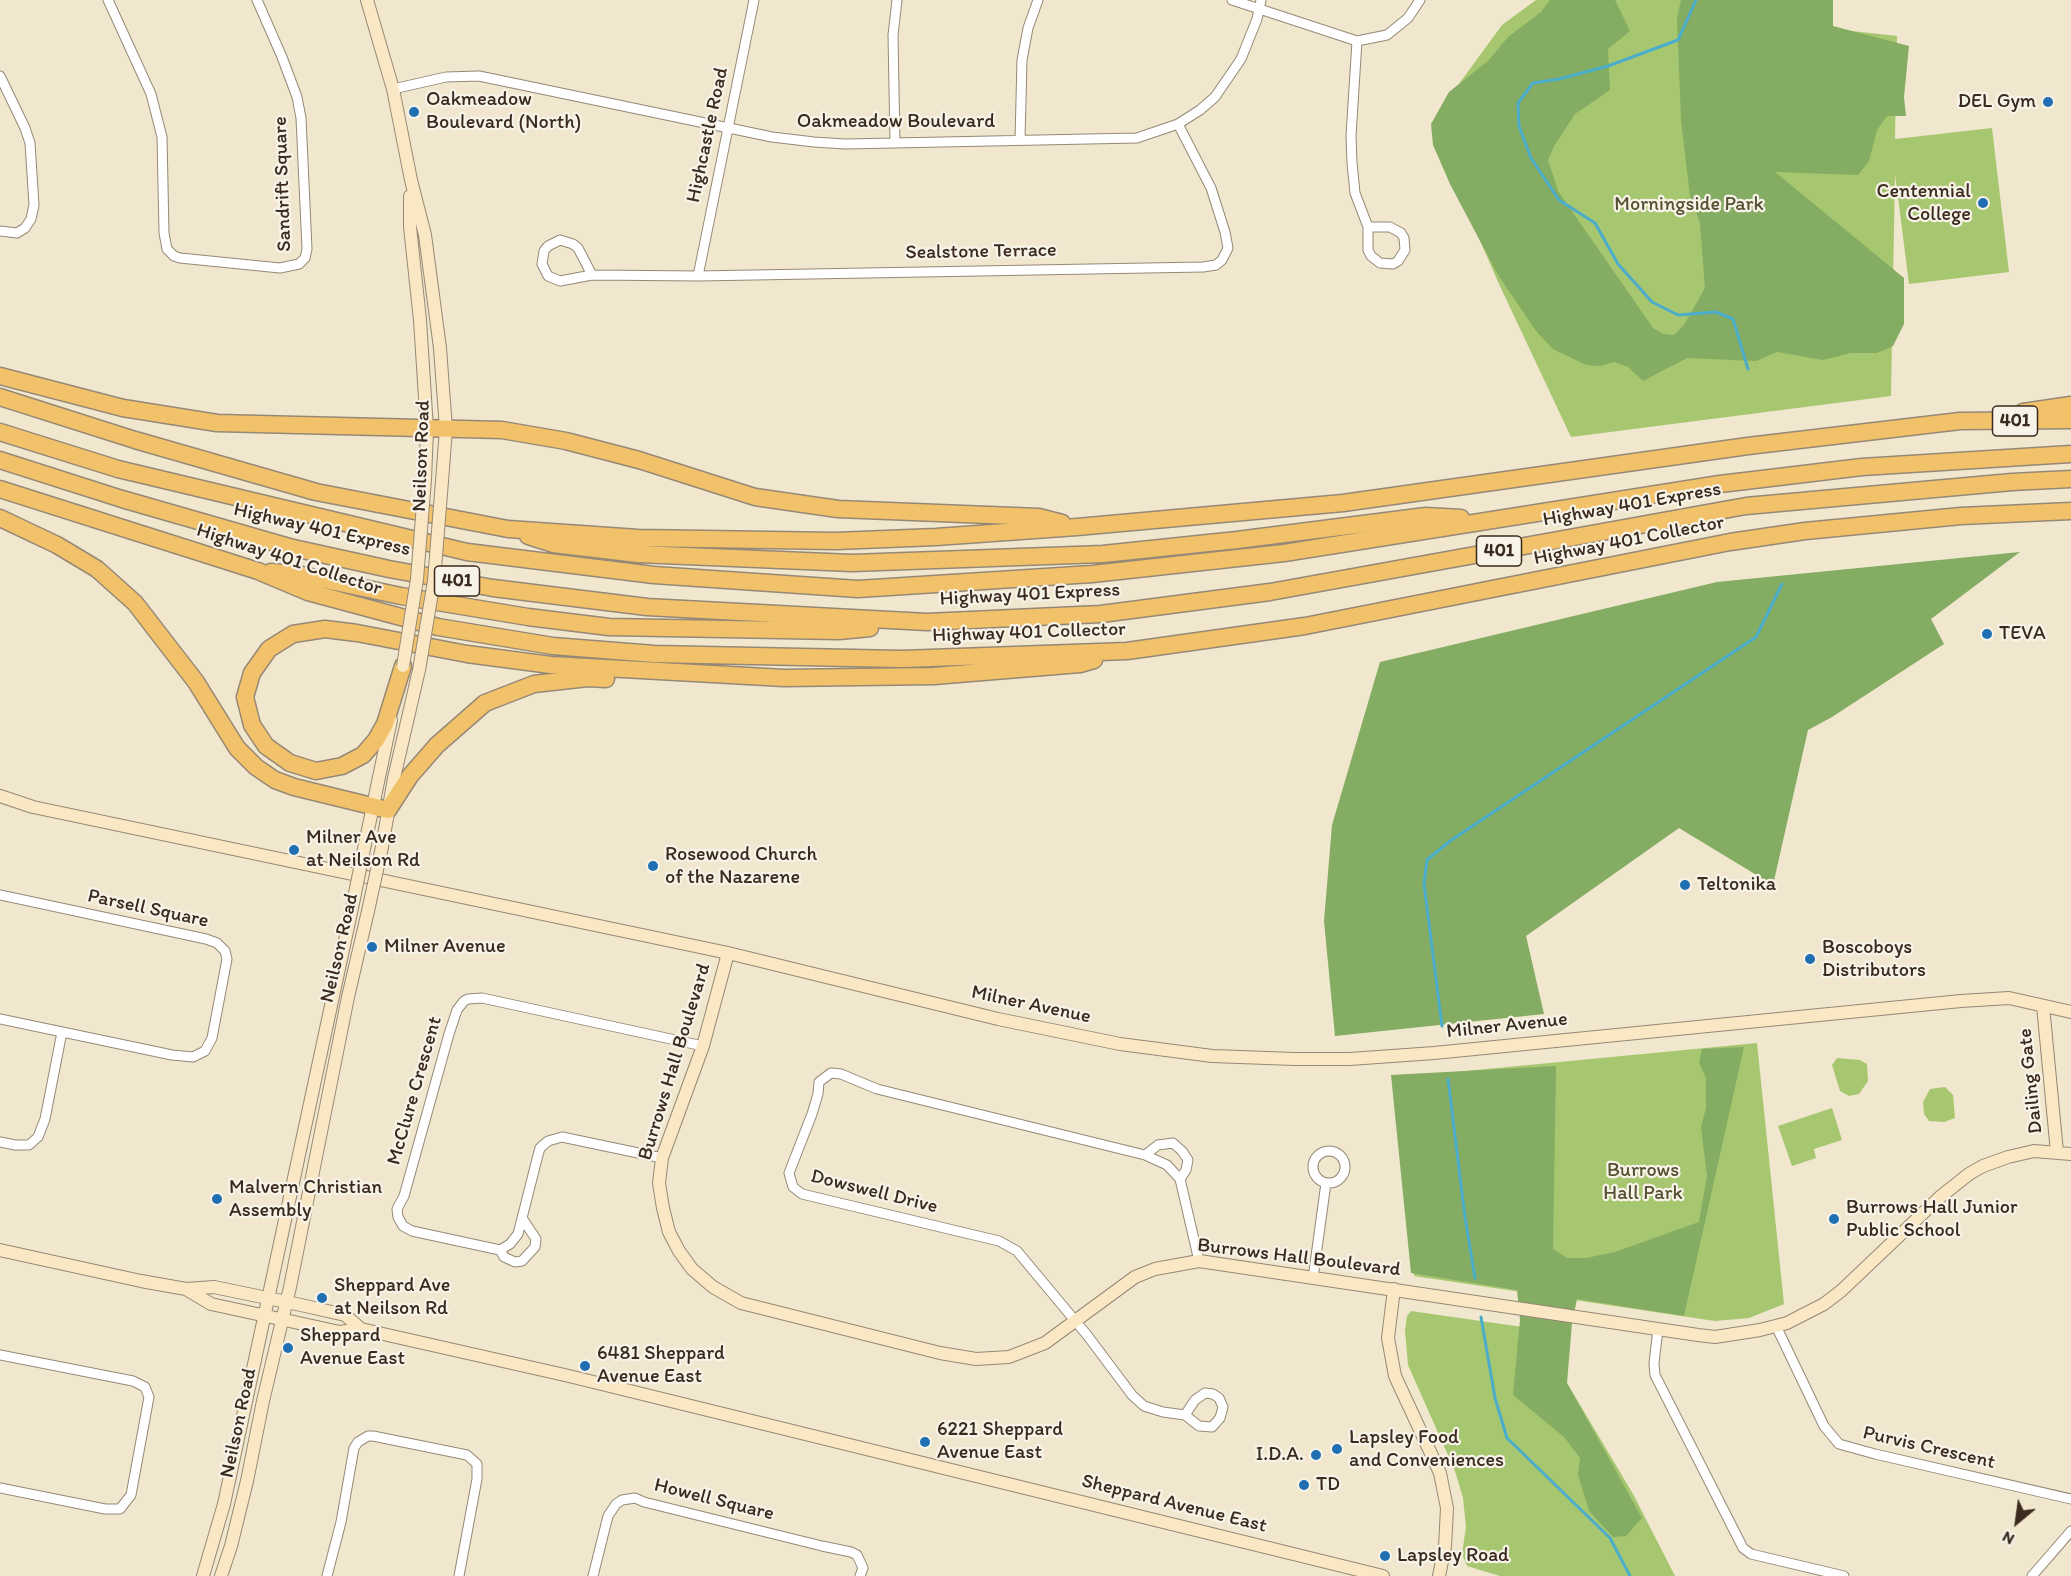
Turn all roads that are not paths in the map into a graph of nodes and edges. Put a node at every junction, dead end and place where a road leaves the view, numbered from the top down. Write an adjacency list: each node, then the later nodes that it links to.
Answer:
1 (108, 0): 2 (street, Sandrift Square)
2 (257, 0)
3 (367, 0): 12 (main road, Neilson Road)
4 (754, 0): 14 (street, Highcastle Road)
5 (897, 0): 16 (street)
6 (1038, 0): 15 (street)
7 (1232, 0): 9 (street)
8 (1420, 0): 10 (street)
9 (1261, 4): 10 (street); 13 (street, Oakmeadow Boulevard)
10 (1357, 40): 18 (street)
11 (0, 76): 19 (street)
12 (393, 89): 14 (street, Oakmeadow Boulevard); 17 (main road, Neilson Road)
13 (1178, 124): 15 (street, Oakmeadow Boulevard); 21 (street, Sealstone Terrace)
14 (728, 128): 16 (street, Oakmeadow Boulevard); 21 (street, Highcastle Road)
15 (1020, 140): 16 (street, Oakmeadow Boulevard)
16 (895, 143)
17 (411, 180): 27 (main road, Neilson Road); 28 (main road, Neilson Road)
18 (1368, 227): 18 (street)
19 (0, 231)
20 (592, 274): 20 (street, Sealstone Terrace); 21 (street, Sealstone Terrace)
21 (698, 276)
22 (0, 376): 27 (highway)
23 (0, 397): 38 (highway, 401)
24 (2071, 405): 26 (highway)
25 (2071, 420): 26 (highway, 401)
26 (1960, 421): 37 (highway, 401)
27 (427, 429): 28 (highway); 42 (main road, Neilson Road, bridge)
28 (446, 429): 37 (highway); 42 (main road, Neilson Road, bridge)
29 (0, 432): 36 (highway, Highway 401 Express / 401)
30 (2071, 454): 36 (highway, Highway 401 Express / 401)
31 (0, 460): 40 (highway, Highway 401 Express / 401)
32 (2071, 479): 40 (highway, Highway 401 Express / 401)
33 (0, 489): 39 (highway, Highway 401 Collector / 401)
34 (2071, 511): 41 (highway, Highway 401 Collector / 401)
35 (0, 518): 45 (highway)
36 (1494, 520): 38 (highway)
37 (1077, 527): 38 (highway, 401)
38 (508, 529)
39 (258, 571): 40 (highway); 41 (highway, Highway 401 Collector / 401)
40 (927, 622)
41 (1127, 651): 43 (highway)
42 (411, 668): 43 (highway); 45 (main road, Neilson Road)
43 (784, 678): 45 (highway)
44 (0, 796): 47 (main road, Milner Avenue)
45 (380, 808): 58 (main road, Neilson Road, bridge); 59 (main road, Neilson Road, bridge)
46 (0, 895): 51 (street, Parsell Square)
47 (728, 953): 48 (main road, Milner Avenue); 52 (main road, Burrows Hall Boulevard)
48 (2043, 1006): 49 (main road, Milner Avenue); 54 (main road, Dailing Gate)
49 (2071, 1012)
50 (0, 1019): 51 (street, Parsell Square)
51 (62, 1032): 53 (street)
52 (703, 1046): 57 (main road, Burrows Hall Boulevard); 64 (street, McClure Crescent)
53 (0, 1142)
54 (2057, 1152): 55 (main road, Burrows Hall Boulevard); 74 (main road, Burrows Hall Boulevard)
55 (2071, 1154)
56 (1145, 1155): 60 (street, Dowswell Drive); 60 (street); 73 (street, Dowswell Drive)
57 (662, 1158): 62 (street); 73 (main road, Burrows Hall Boulevard)
58 (297, 1161): 59 (main road); 69 (main road, Neilson Road)
59 (315, 1164): 70 (main road, Neilson Road)
60 (1180, 1179): 65 (street)
61 (1326, 1183): 66 (street)
62 (522, 1218): 64 (street); 64 (street, McClure Crescent)
63 (0, 1250): 67 (main road, Sheppard Avenue East)
64 (500, 1250)
65 (1199, 1261): 66 (main road, Burrows Hall Boulevard); 73 (main road, Burrows Hall Boulevard)
66 (1313, 1278): 68 (main road, Burrows Hall Boulevard)
67 (186, 1289): 69 (main road, Sheppard Avenue East); 71 (main road, Sheppard Avenue East)
68 (1394, 1289): 76 (main road, Burrows Hall Boulevard); 89 (main road)
69 (268, 1299): 70 (main road, Sheppard Avenue East); 71 (main road, Neilson Road)
70 (286, 1302): 72 (main road, Neilson Road); 75 (main road, Sheppard Avenue East)
71 (265, 1316): 72 (main road, Sheppard Avenue East); 82 (main road, Neilson Road)
72 (282, 1320): 75 (main road, Sheppard Avenue East); 83 (main road, Neilson Road)
73 (1076, 1321): 78 (street)
74 (1776, 1326): 76 (main road, Burrows Hall Boulevard); 80 (street, Purvis Crescent)
75 (361, 1329): 88 (main road, Sheppard Avenue East)
76 (1658, 1329): 90 (street)
77 (0, 1354): 79 (street)
78 (1185, 1415)
79 (0, 1488)
80 (2071, 1499)
81 (2071, 1531): 91 (street)
82 (203, 1576)
83 (221, 1576)
84 (327, 1576): 85 (street)
85 (459, 1576)
86 (593, 1576): 87 (street, Howell Square)
87 (860, 1576)
88 (1383, 1576)
89 (1439, 1576)
90 (1844, 1576)
91 (2032, 1576)

